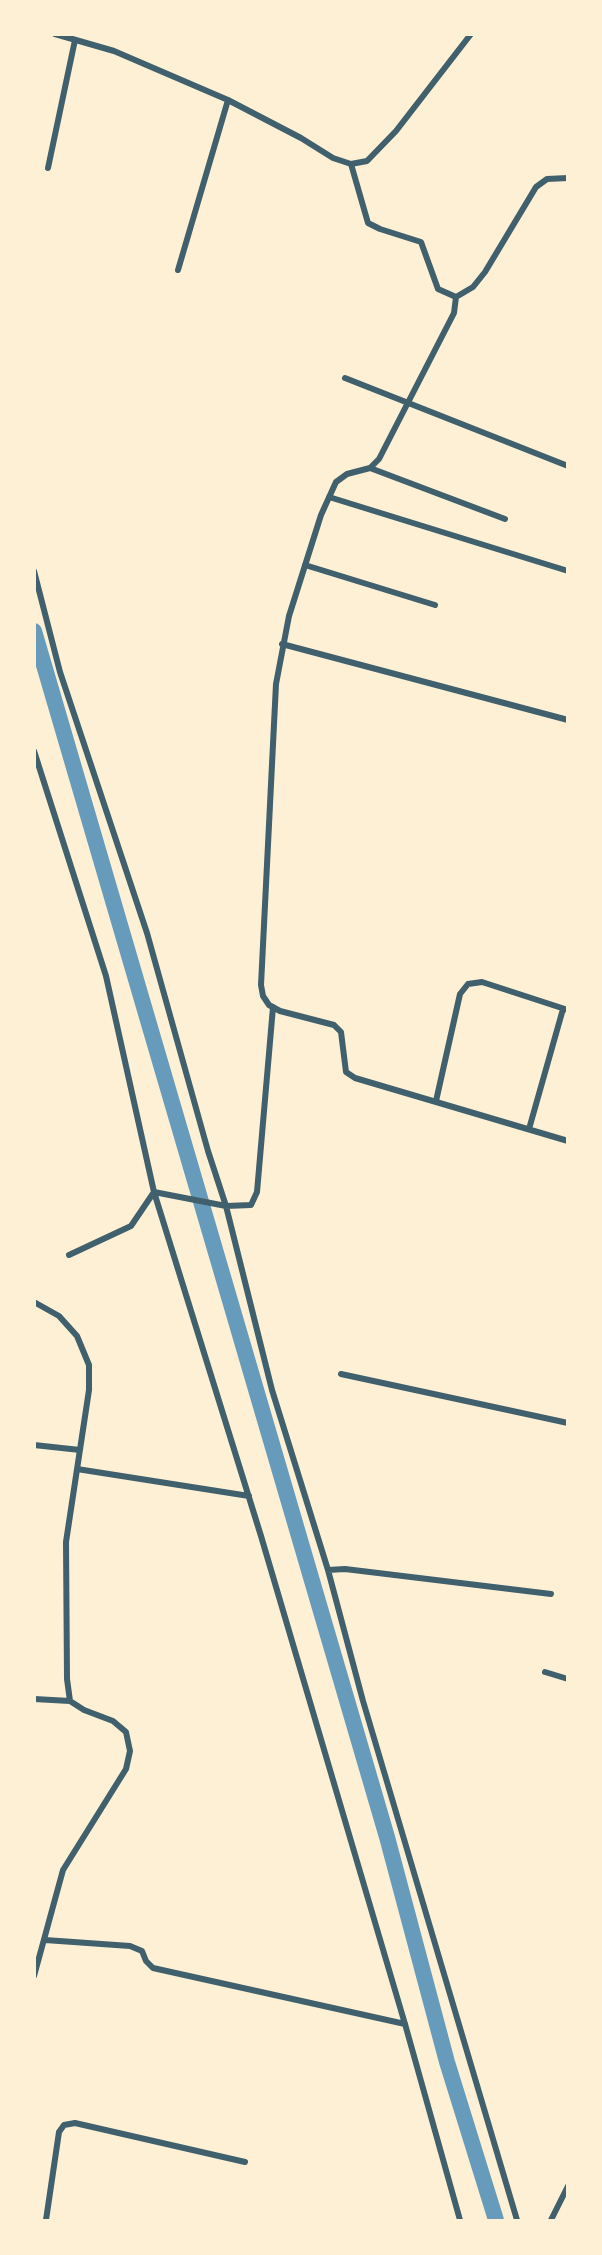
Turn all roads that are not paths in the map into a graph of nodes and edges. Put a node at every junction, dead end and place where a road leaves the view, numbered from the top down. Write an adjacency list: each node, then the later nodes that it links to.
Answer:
1 (54, 34): 3 (street)
2 (471, 34): 5 (street)
3 (75, 40): 4 (street); 6 (street)
4 (228, 100): 5 (street); 8 (street)
5 (351, 164): 9 (street)
6 (48, 168)
7 (567, 178): 9 (street)
8 (178, 270)
9 (456, 297): 11 (street)
10 (345, 378): 11 (street)
11 (408, 405): 12 (street); 13 (street)
12 (567, 466)
13 (370, 468): 14 (street); 15 (street)
14 (329, 497): 16 (street); 18 (street)
15 (505, 519)
16 (305, 565): 19 (street); 20 (street)
17 (34, 571): 29 (street)
18 (567, 571)
19 (435, 605)
20 (282, 644): 21 (street); 23 (street)
21 (567, 720)
22 (34, 751): 28 (street)
23 (273, 1007): 25 (street); 29 (street)
24 (565, 1010): 25 (street); 26 (street)
25 (436, 1101): 26 (street)
26 (529, 1129): 27 (street)
27 (567, 1141)
28 (154, 1191): 29 (street); 30 (street); 37 (street)
29 (226, 1206): 38 (street)
30 (69, 1255)
31 (34, 1302): 35 (street)
32 (340, 1374): 33 (street)
33 (567, 1423)
34 (34, 1445): 35 (street)
35 (80, 1450): 36 (street)
36 (77, 1469): 37 (street); 43 (street)
37 (249, 1496): 46 (street)
38 (328, 1570): 39 (street); 51 (street)
39 (551, 1594)
40 (545, 1672): 41 (street)
41 (567, 1679)
42 (34, 1699): 43 (street)
43 (70, 1701): 44 (street)
44 (45, 1940): 45 (street); 46 (street)
45 (34, 1976)
46 (405, 2024): 50 (street)
47 (245, 2162): 49 (street)
48 (567, 2186): 52 (street)
49 (46, 2220)
50 (460, 2220)
51 (517, 2220)
52 (551, 2220)

